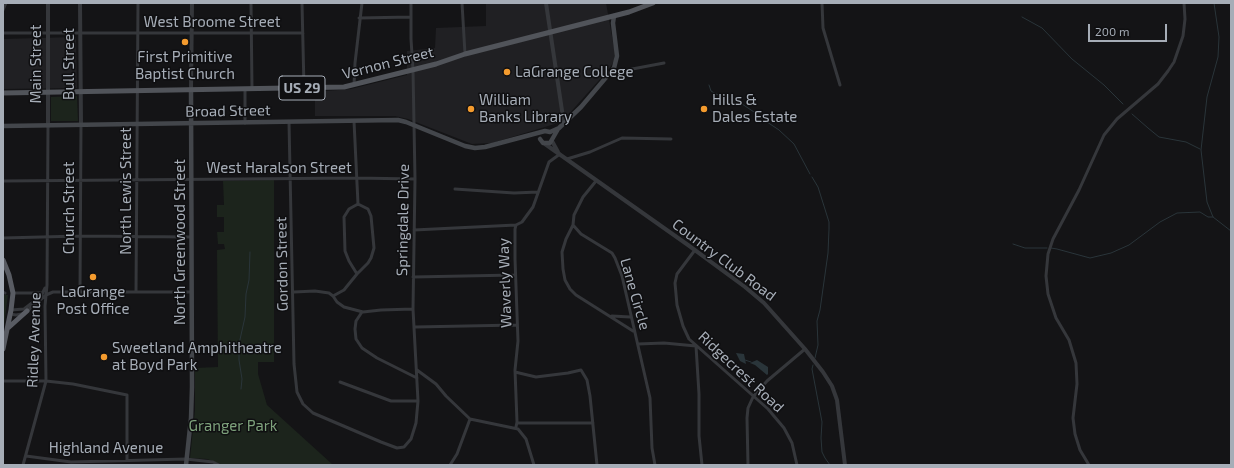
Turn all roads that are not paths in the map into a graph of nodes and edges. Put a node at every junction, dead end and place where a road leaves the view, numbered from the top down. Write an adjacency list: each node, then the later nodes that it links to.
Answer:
1 (6, 3): 15 (street)
2 (48, 3): 22 (street, Main Street)
3 (80, 3): 23 (street, Bull Street)
4 (138, 3): 24 (street, North Lewis Street)
5 (192, 3): 19 (street)
6 (251, 3): 25 (street)
7 (302, 3): 26 (street)
8 (362, 3): 18 (street)
9 (411, 3): 17 (street, Springdale Drive)
10 (462, 3): 27 (street)
11 (546, 3): 20 (street)
12 (653, 3): 16 (main road, Vernon Street / US 29)
13 (822, 3): 32 (street)
14 (1184, 3): 138 (street)
15 (3, 10)
16 (614, 16): 20 (main road, Vernon Street / US 29); 30 (main road)
17 (411, 17): 18 (street); 29 (street, Springdale Drive)
18 (359, 18): 31 (street)
19 (192, 32): 24 (street, West Broome Street); 25 (street, West Broome Street); 37 (street)
20 (551, 32): 27 (main road, Vernon Street / US 29); 46 (street)
21 (3, 33): 22 (street, West Broome Street)
22 (48, 33): 23 (street, West Broome Street); 40 (street, Main Street)
23 (80, 33): 24 (street, West Broome Street); 38 (street, Bull Street)
24 (138, 33): 36 (street, North Lewis Street)
25 (251, 33): 26 (street, West Broome Street); 35 (street)
26 (303, 33): 33 (street)
27 (465, 54): 29 (main road, Vernon Street / US 29)
28 (664, 63): 30 (street)
29 (413, 70): 31 (main road, Vernon Street / US 29); 48 (street, Springdale Drive)
30 (611, 73): 46 (main road)
31 (354, 85): 33 (main road, Vernon Street / US 29)
32 (840, 85)
33 (304, 88): 35 (main road, Vernon Street / US 29)
34 (245, 89): 35 (main road, Vernon Street / US 29); 37 (main road, Vernon Street / US 29); 42 (street)
35 (252, 89)
36 (138, 90): 37 (main road, Vernon Street / US 29); 38 (main road, Vernon Street / US 29); 44 (street, North Lewis Street)
37 (192, 90): 45 (main road, North Greenwood Street)
38 (81, 92): 40 (main road, Vernon Street / US 29); 47 (street, Bull Street)
39 (3, 93): 40 (main road, US 29)
40 (48, 93): 50 (street, Main Street)
41 (354, 121): 43 (main road, Broad Street); 48 (main road, Broad Street); 61 (street)
42 (246, 122): 43 (main road, Broad Street); 45 (main road, Broad Street)
43 (289, 122): 63 (street, Gordon Street)
44 (137, 124): 45 (main road, Broad Street); 47 (main road, Broad Street); 65 (street, North Lewis Street)
45 (192, 124): 62 (main road, North Greenwood Street)
46 (564, 124): 51 (main road)
47 (81, 125): 50 (main road, Broad Street); 69 (street, Church Street)
48 (414, 125): 54 (main road, Broad Street); 64 (street, Springdale Drive)
49 (3, 126): 50 (main road, Broad Street)
50 (48, 126): 68 (street, Ridley Avenue)
51 (559, 128): 52 (main road); 56 (main road)
52 (550, 132): 53 (main road); 56 (main road)
53 (542, 133): 54 (main road, Broad Street); 55 (main road)
54 (523, 138): 55 (main road, Broad Street)
55 (540, 139): 58 (main road)
56 (552, 140): 58 (main road); 59 (street, Country Club Road)
57 (671, 140): 60 (street)
58 (545, 144): 59 (street, Country Club Road)
59 (559, 153): 60 (street, Country Club Road); 71 (street, Waverly Way)
60 (568, 160): 66 (street, Country Club Road)
61 (356, 178): 63 (street, West Haralson Street); 64 (street, West Haralson Street); 72 (street)
62 (191, 179): 63 (street, West Haralson Street); 65 (street, West Haralson Street); 79 (main road, North Greenwood Street)
63 (291, 179): 93 (street, Gordon Street)
64 (415, 179): 75 (street, Springdale Drive)
65 (137, 181): 69 (street, West Haralson Street); 77 (street, North Lewis Street)
66 (596, 181): 74 (street); 81 (street, Country Club Road)
67 (3, 182): 68 (street, West Haralson Street)
68 (47, 182): 69 (street, West Haralson Street); 78 (street, Ridley Avenue)
69 (80, 182): 76 (street, Church Street)
70 (455, 189): 71 (street)
71 (538, 192): 73 (street, Waverly Way)
72 (358, 204): 83 (street); 83 (street)
73 (516, 225): 75 (street); 84 (street, Waverly Way)
74 (573, 225): 101 (street); 102 (street, Lane Circle)
75 (414, 230): 85 (street, Springdale Drive)
76 (80, 236): 77 (street); 78 (street); 87 (street, Church Street)
77 (137, 236): 79 (street); 91 (street, North Lewis Street)
78 (47, 237): 80 (street); 86 (street, Ridley Avenue)
79 (191, 237): 92 (main road, North Greenwood Street)
80 (3, 238)
81 (695, 250): 108 (street, Ridgecrest Road); 110 (street, Country Club Road)
82 (3, 260): 94 (highway)
83 (357, 274): 96 (street)
84 (515, 275): 85 (street); 103 (street, Waverly Way)
85 (413, 278): 98 (street, Springdale Drive)
86 (47, 285): 89 (street, Ridley Avenue); 95 (street, Ridley Avenue)
87 (80, 285): 88 (street, Church Street); 90 (street)
88 (80, 291): 89 (street); 90 (street)
89 (53, 292): 95 (street)
90 (89, 292): 91 (street)
91 (136, 292): 92 (street)
92 (191, 292): 125 (main road, North Greenwood Street)
93 (294, 292): 96 (street); 119 (street, Gordon Street)
94 (12, 293): 95 (street); 99 (highway)
95 (45, 294): 97 (street); 115 (street, Ridley Avenue)
96 (333, 296): 100 (street)
97 (27, 309): 99 (street); 105 (highway)
98 (413, 309): 100 (street); 104 (street, Springdale Drive)
99 (11, 312): 105 (highway)
100 (362, 312): 113 (street)
101 (610, 316): 102 (street); 106 (street)
102 (630, 317): 106 (street, Lane Circle)
103 (517, 324): 104 (street); 112 (street, Waverly Way)
104 (415, 327): 111 (street, Springdale Drive)
105 (7, 329): 109 (highway)
106 (634, 331): 107 (street, Lane Circle)
107 (638, 344): 108 (street); 133 (street)
108 (696, 346): 117 (street, Ridgecrest Road); 134 (street)
109 (3, 349)
110 (805, 349): 117 (street); 137 (street, Country Club Road)
111 (417, 370): 113 (street, Springdale Drive); 120 (street)
112 (515, 372): 121 (street, Waverly Way); 122 (street)
113 (417, 378): 118 (street, Springdale Drive)
114 (3, 381): 115 (street)
115 (46, 381): 124 (street, Ridley Avenue); 126 (street)
116 (340, 382): 118 (street)
117 (753, 397): 135 (street); 136 (street, Ridgecrest Road)
118 (418, 402): 119 (street, Springdale Drive)
119 (303, 404)
120 (470, 419): 123 (street); 130 (street)
121 (517, 423): 122 (street); 123 (street, Waverly Way)
122 (593, 423): 132 (street)
123 (516, 427): 131 (street)
124 (26, 456): 126 (street, Highland Avenue); 127 (street, Ridley Avenue)
125 (186, 459): 126 (street, Highland Avenue); 128 (main road, North Greenwood Street); 129 (street, Highland Avenue)
126 (127, 460)
127 (23, 465)
128 (186, 465)
129 (219, 465)
130 (450, 465)
131 (534, 465)
132 (597, 465)
133 (655, 465)
134 (702, 465)
135 (748, 465)
136 (797, 465)
137 (845, 465)
138 (1089, 465)

